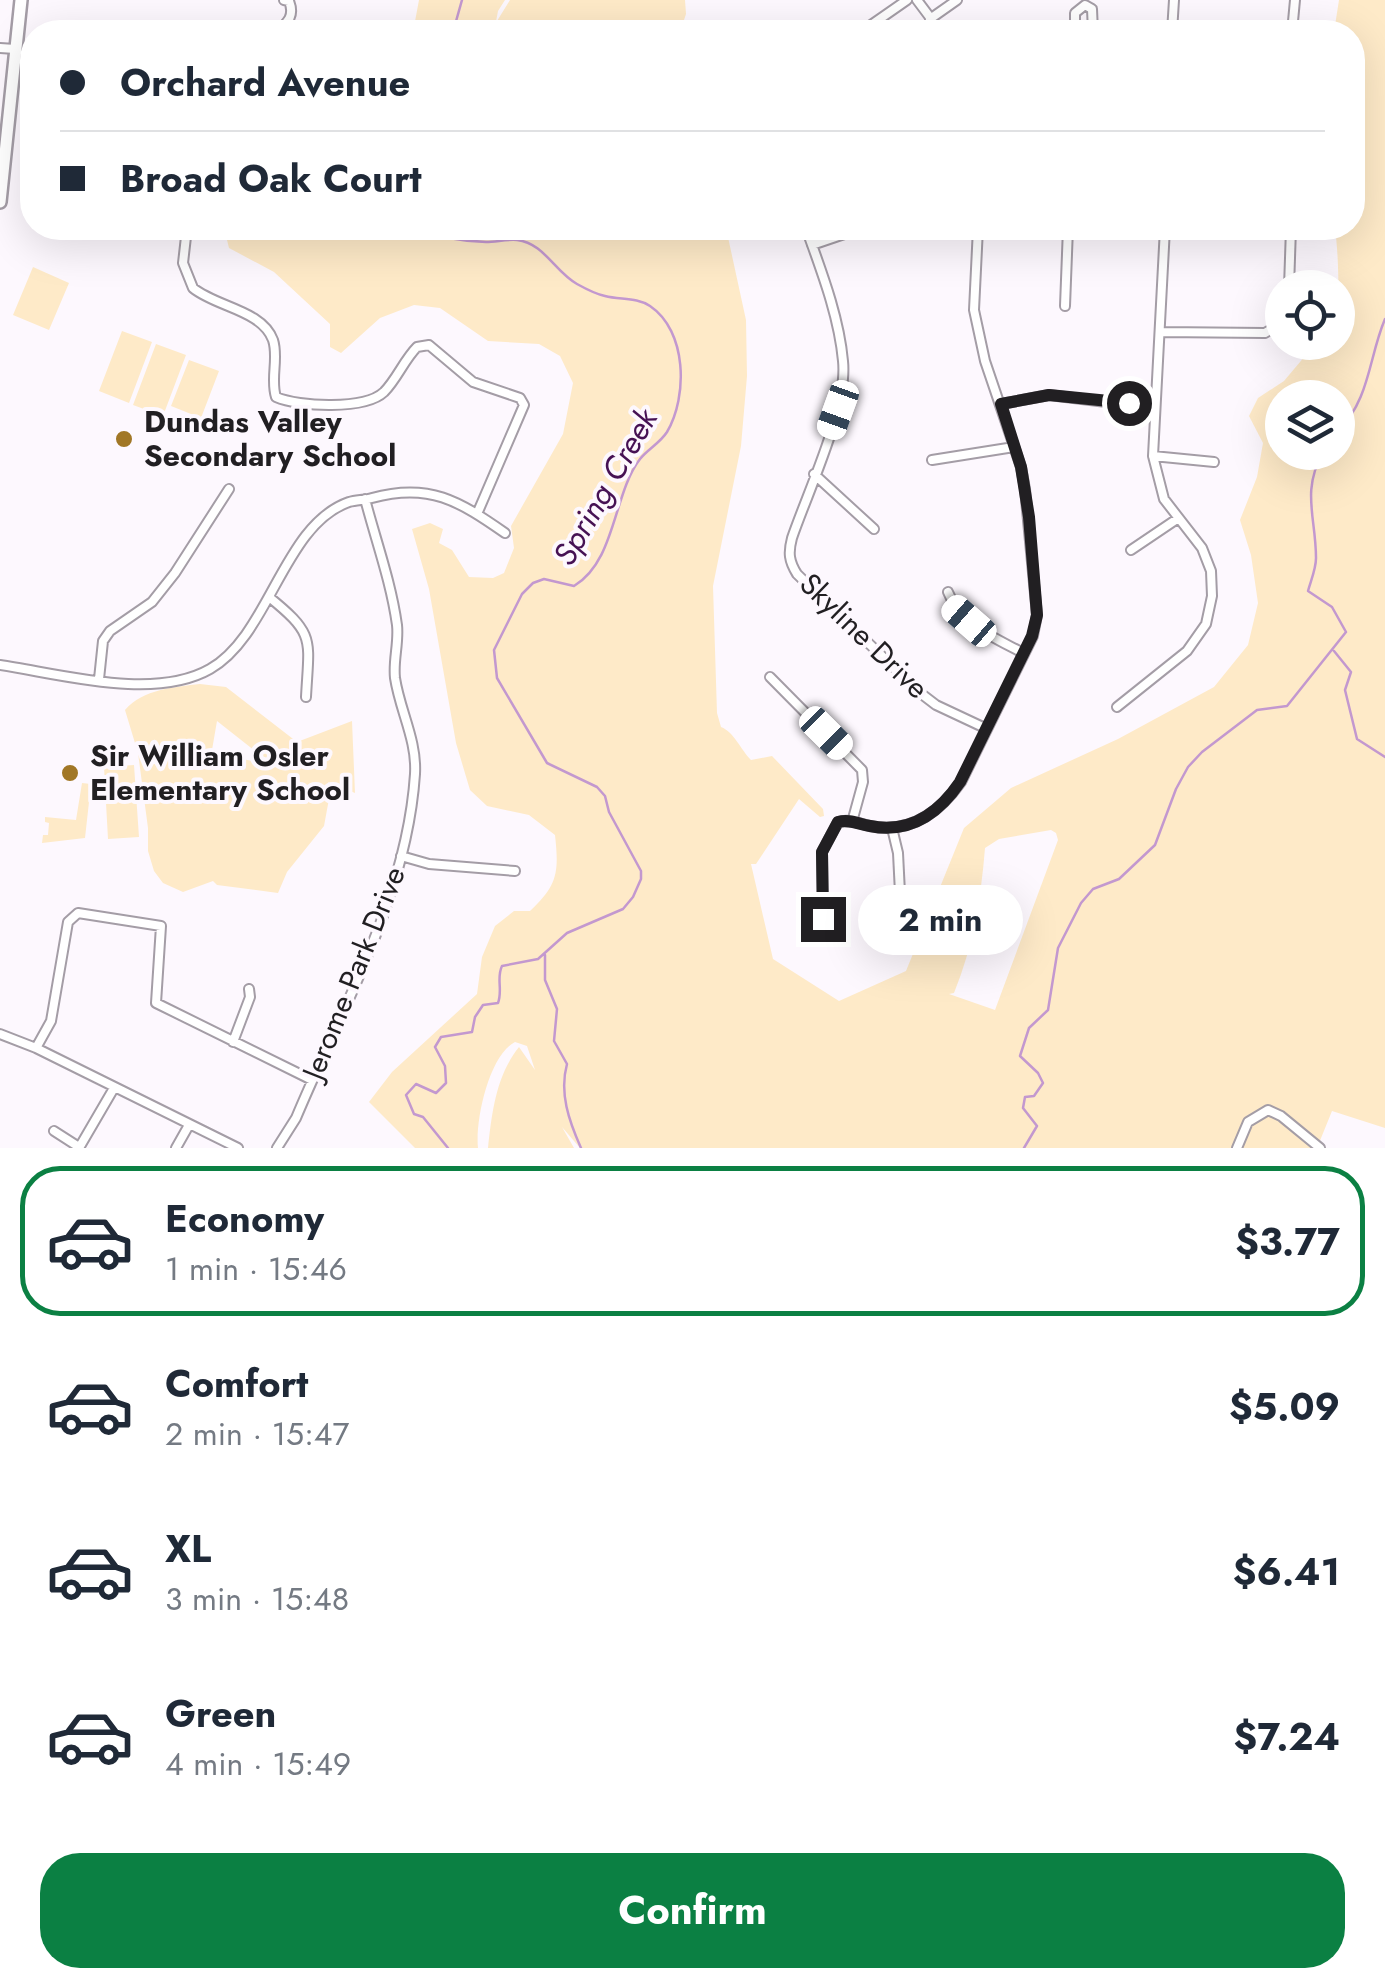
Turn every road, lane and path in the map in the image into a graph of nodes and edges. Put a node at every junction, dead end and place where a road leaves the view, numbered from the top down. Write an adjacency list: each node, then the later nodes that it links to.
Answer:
1 (21, 0): 10 (main road)
2 (907, 0): 6 (street)
3 (917, 0): 5 (street)
4 (957, 0): 5 (street)
5 (930, 19)
6 (878, 20)
7 (1076, 20): 8 (street)
8 (1092, 20)
9 (0, 48): 10 (street)
10 (14, 48): 11 (main road)
11 (0, 202)
12 (185, 240): 33 (street)
13 (810, 240): 19 (street, Skyline Drive)
14 (827, 240): 19 (street)
15 (977, 240): 24 (street)
16 (1068, 240): 21 (street)
17 (1165, 240): 22 (street)
18 (1291, 240): 20 (street)
19 (812, 245): 30 (street, Skyline Drive)
20 (1290, 270)
21 (1065, 306)
22 (1161, 332): 23 (street); 25 (street)
23 (1265, 332)
24 (1001, 404): 25 (street); 26 (street)
25 (1155, 408): 27 (street)
26 (1014, 447): 28 (street); 40 (street)
27 (1153, 456): 29 (street); 34 (street)
28 (932, 460)
29 (1214, 462)
30 (814, 474): 35 (street); 46 (street, Skyline Drive)
31 (229, 489): 43 (street)
32 (365, 500): 33 (street); 39 (street); 49 (street, Jerome Park Drive)
33 (478, 514): 36 (street)
34 (1177, 519): 37 (street); 45 (street)
35 (874, 529)
36 (504, 533)
37 (1132, 550)
38 (948, 592): 40 (street)
39 (269, 597): 43 (street); 44 (street)
40 (1023, 653): 46 (street)
41 (0, 665): 43 (street)
42 (770, 677): 47 (street)
43 (99, 679)
44 (306, 697)
45 (1116, 708)
46 (986, 728): 48 (street)
47 (849, 821): 48 (street); 52 (street)
48 (892, 828): 51 (street)
49 (400, 856): 50 (street); 57 (street, Jerome Park Drive)
50 (514, 871)
51 (900, 894)
52 (823, 919)
53 (249, 989): 55 (street)
54 (0, 1034): 56 (street)
55 (233, 1042): 56 (street); 57 (street)
56 (36, 1048): 58 (street)
57 (312, 1080): 64 (street, Jerome Park Drive)
58 (114, 1088): 59 (street); 61 (street)
59 (188, 1124): 62 (street); 63 (street)
60 (54, 1132): 61 (street)
61 (79, 1148)
62 (176, 1148)
63 (238, 1148)
64 (277, 1148)
65 (1237, 1148): 66 (street)
66 (1320, 1148)

